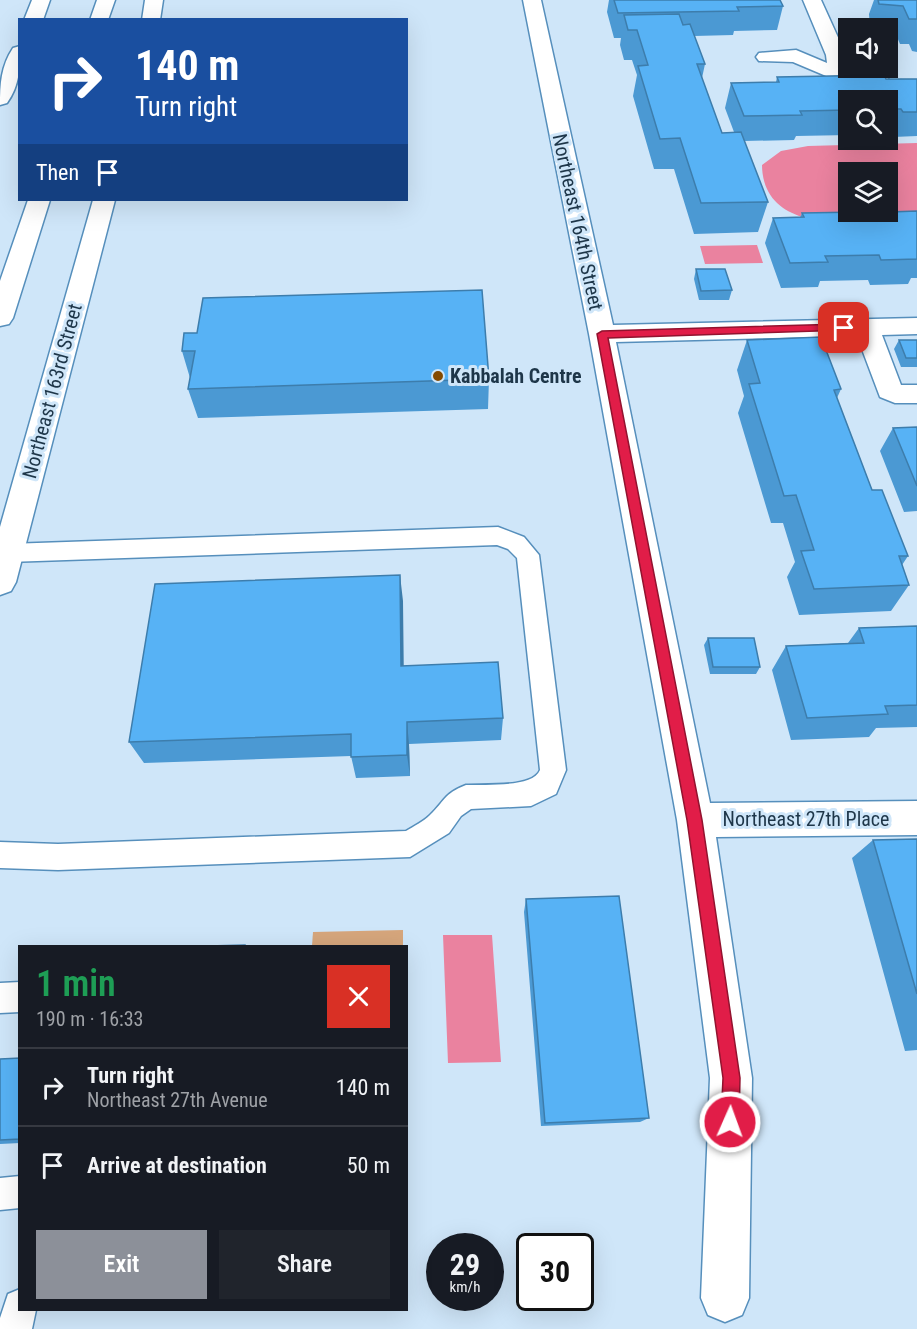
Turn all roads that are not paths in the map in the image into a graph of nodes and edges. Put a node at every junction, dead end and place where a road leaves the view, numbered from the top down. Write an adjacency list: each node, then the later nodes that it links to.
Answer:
1 (41, 0): 6 (street)
2 (106, 0): 7 (street)
3 (154, 0): 8 (street)
4 (532, 0): 18 (street, Northeast 164th Street)
5 (812, 0): 11 (street)
6 (34, 18)
7 (100, 18)
8 (151, 18)
9 (18, 57): 12 (street)
10 (766, 57): 11 (street)
11 (838, 75)
12 (0, 99)
13 (39, 201): 15 (street)
14 (104, 201): 20 (street, Northeast 163rd Street)
15 (0, 318)
16 (917, 326): 17 (street)
17 (866, 327): 18 (street); 19 (street)
18 (602, 334): 23 (street, Northeast 164th Street)
19 (917, 394)
20 (8, 553): 21 (street, Northeast 163rd Street); 24 (lane)
21 (0, 582)
22 (917, 818): 23 (street, Northeast 27th Place)
23 (695, 820): 29 (street, Northeast 164th Street)
24 (0, 855)
25 (18, 997): 26 (lane)
26 (0, 998)
27 (18, 1192): 28 (lane)
28 (0, 1194)
29 (725, 1298)
30 (19, 1311): 31 (lane)
31 (15, 1329)

